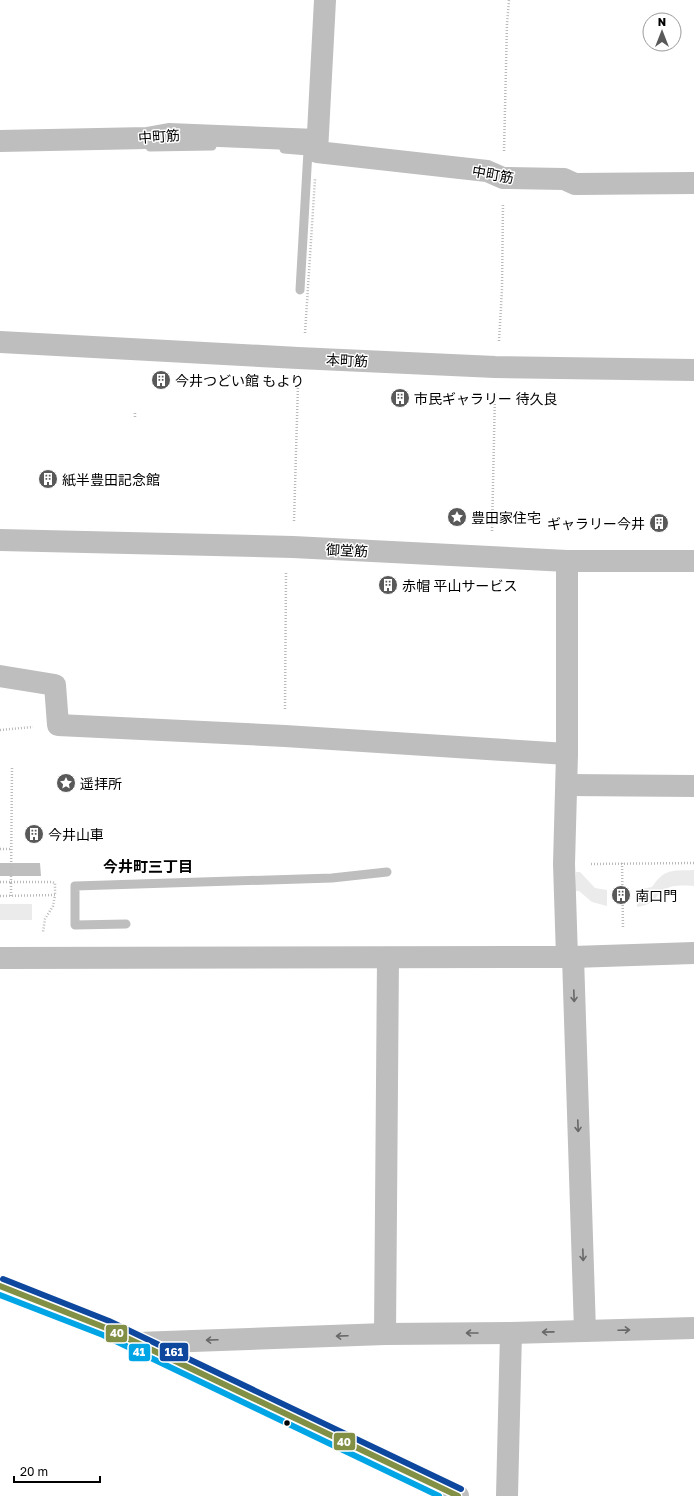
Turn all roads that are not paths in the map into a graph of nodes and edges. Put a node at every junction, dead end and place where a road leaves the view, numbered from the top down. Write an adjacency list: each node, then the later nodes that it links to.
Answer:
1 (325, 0): 3 (main road)
2 (0, 142): 3 (main road, 中町筋)
3 (317, 146): 4 (main road, 中町筋)
4 (694, 183)
5 (0, 342): 6 (main road, 本町筋)
6 (694, 370)
7 (0, 540): 8 (main road, 御堂筋)
8 (567, 561): 9 (main road, 御堂筋); 11 (main road)
9 (694, 561)
10 (0, 676): 11 (main road)
11 (567, 754): 12 (main road)
12 (567, 785): 13 (main road); 15 (main road)
13 (694, 786)
14 (694, 953): 15 (main road)
15 (570, 957): 17 (main road); 20 (main road, one-way to 20)
16 (0, 958): 17 (main road)
17 (388, 958): 22 (main road)
18 (0, 1286): 23 (main road)
19 (694, 1328): 20 (main road, one-way to 19)
20 (585, 1331): 21 (main road, one-way to 21)
21 (511, 1333): 22 (main road, one-way to 22); 25 (main road)
22 (385, 1334): 23 (main road, one-way to 23)
23 (138, 1343): 24 (main road)
24 (458, 1496)
25 (507, 1496)

